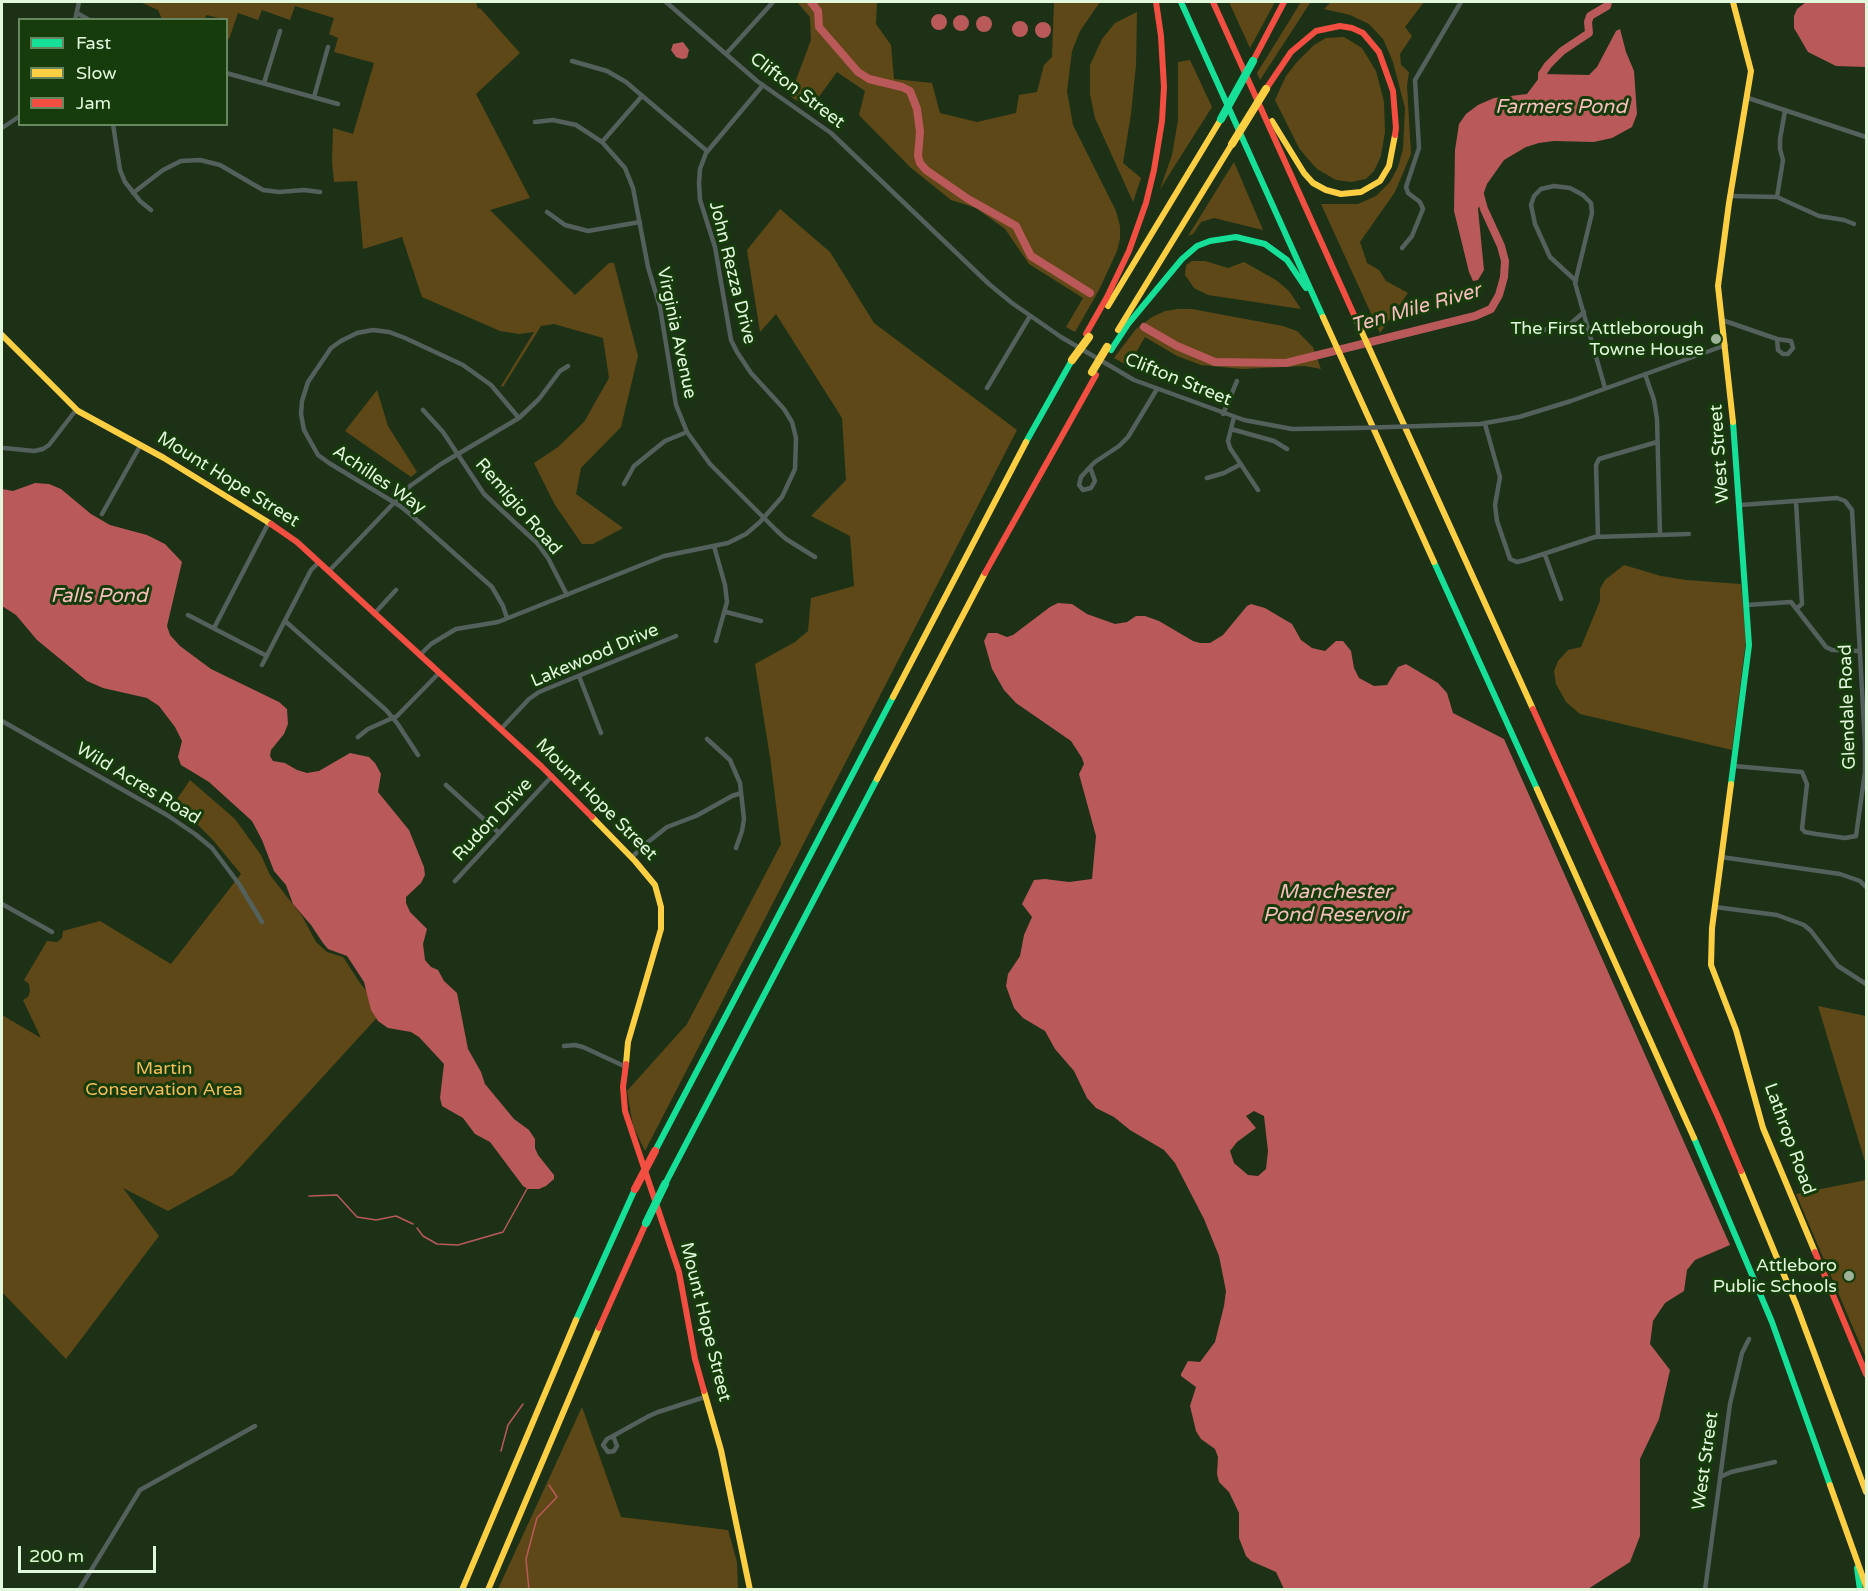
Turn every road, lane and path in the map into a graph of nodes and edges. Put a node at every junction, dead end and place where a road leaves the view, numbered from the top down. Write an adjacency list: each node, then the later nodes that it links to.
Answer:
1 (79, 2): 10 (street)
2 (666, 2): 15 (street, Clifton Street)
3 (773, 2): 15 (street)
4 (1156, 2): 49 (main road)
5 (1181, 2): 43 (main road)
6 (1214, 2): 23 (main road)
7 (1284, 2): 49 (main road, bridge)
8 (1461, 2): 41 (street)
9 (1733, 2): 22 (main road, West Street)
10 (76, 13): 11 (street); 12 (street)
11 (75, 18)
12 (85, 18)
13 (280, 31): 18 (street)
14 (328, 47): 21 (street)
15 (726, 54): 19 (street, Clifton Street)
16 (572, 61): 20 (street)
17 (228, 74): 18 (street)
18 (264, 83): 21 (street)
19 (763, 85): 32 (street, John Rezza Drive); 45 (street, Clifton Street)
20 (642, 96): 31 (street); 32 (street)
21 (314, 97): 24 (street)
22 (1748, 98): 25 (street); 35 (main road, West Street)
23 (1259, 103): 52 (main road, bridge); 142 (main road)
24 (338, 104)
25 (1785, 111): 30 (street); 36 (street)
26 (18, 117): 29 (street)
27 (535, 122): 31 (street, Virginia Avenue)
28 (113, 126): 34 (street)
29 (2, 128)
30 (1866, 137)
31 (602, 142): 39 (street, Virginia Avenue)
32 (707, 151): 81 (street, John Rezza Drive)
33 (320, 192): 34 (street)
34 (133, 193): 37 (street)
35 (1730, 196): 36 (street); 46 (main road, West Street)
36 (1777, 197): 40 (street)
37 (151, 210)
38 (547, 212): 39 (street)
39 (640, 222): 66 (street, Virginia Avenue)
40 (1854, 224)
41 (1402, 248)
42 (1576, 281): 42 (street); 44 (street)
43 (1321, 310): 52 (main road); 143 (main road)
44 (1584, 312): 47 (street); 57 (street)
45 (1030, 316): 56 (street); 58 (street, Clifton Street)
46 (1722, 320): 50 (street); 51 (main road, West Street)
47 (1543, 330)
48 (2, 336): 59 (main road, Mount Hope Street)
49 (1088, 336): 146 (main road, bridge)
50 (1777, 339)
51 (1726, 344): 54 (street, Clifton Street); 79 (main road, West Street)
52 (1109, 349): 147 (main road, bridge)
53 (568, 366): 63 (street)
54 (1645, 374): 57 (street, Clifton Street); 67 (street)
55 (1237, 381): 61 (street)
56 (987, 388)
57 (1605, 388): 64 (street, Clifton Street)
58 (1157, 389): 61 (street, Clifton Street); 73 (street)
59 (76, 410): 68 (main road, Mount Hope Street); 69 (street)
60 (423, 410): 71 (street, Remigio Road)
61 (1223, 414): 62 (street, Clifton Street)
62 (1234, 417): 64 (street, Clifton Street, bridge); 65 (street)
63 (519, 418): 71 (street); 77 (street, Achilles Way)
64 (1485, 424): 87 (street)
65 (1231, 429): 70 (street, Clifton Street); 72 (street)
66 (687, 432): 75 (street); 81 (street, Virginia Avenue)
67 (1657, 442): 84 (street); 85 (street)
68 (140, 446): 80 (street); 82 (main road, Mount Hope Street)
69 (4, 448)
70 (1287, 449)
71 (458, 455): 77 (street); 92 (street, Remigio Road)
72 (1241, 464): 74 (street); 76 (street)
73 (1090, 466): 73 (street)
74 (1207, 478)
75 (624, 484)
76 (1258, 490)
77 (394, 502): 90 (street); 99 (street, Achilles Way)
78 (1796, 502): 79 (street, Glendale Road); 95 (street); 105 (street, Glendale Road)
79 (1740, 505): 94 (main road, West Street)
80 (102, 514)
81 (764, 518): 86 (street, John Rezza Drive); 88 (street, Virginia Avenue)
82 (269, 522): 89 (main road, Mount Hope Street); 102 (street)
83 (1689, 534): 84 (street)
84 (1660, 535): 85 (street)
85 (1598, 537): 87 (street)
86 (714, 546): 92 (street, John Rezza Drive); 96 (street)
87 (1545, 555): 93 (street)
88 (815, 557)
89 (319, 562): 90 (main road, Mount Hope Street); 100 (street)
90 (329, 571): 97 (main road, Mount Hope Street)
91 (396, 590): 97 (street)
92 (567, 595): 99 (street, John Rezza Drive)
93 (1561, 599)
94 (1747, 605): 95 (street); 118 (main road, West Street)
95 (1797, 608): 105 (street)
96 (726, 612): 101 (street); 104 (street)
97 (374, 614): 107 (main road, Mount Hope Street)
98 (188, 615): 102 (street)
99 (507, 618): 107 (street, John Rezza Drive)
100 (285, 621): 106 (street); 111 (street)
101 (761, 621)
102 (214, 628): 106 (street)
103 (676, 636): 110 (street, Lakewood Drive)
104 (716, 641)
105 (1860, 651): 118 (street, Glendale Road)
106 (267, 656): 108 (street)
107 (420, 656): 109 (main road, Mount Hope Street)
108 (262, 665)
109 (439, 673): 111 (street); 113 (main road, Mount Hope Street)
110 (579, 676): 113 (street, Lakewood Drive); 114 (street)
111 (393, 718): 115 (street); 117 (street)
112 (2, 721): 130 (street, Wild Acres Road)
113 (501, 729): 119 (main road, Mount Hope Street)
114 (601, 733)
115 (358, 737)
116 (707, 739): 121 (street)
117 (418, 755)
118 (1734, 766): 124 (main road, West Street)
119 (552, 776): 122 (street, Rudon Drive); 125 (main road, Mount Hope Street)
120 (446, 785): 122 (street)
121 (741, 793): 123 (street); 125 (street)
122 (499, 833): 126 (street, Rudon Drive)
123 (736, 848)
124 (1721, 857): 127 (street); 129 (main road, West Street)
125 (632, 858): 134 (main road, Mount Hope Street)
126 (454, 881)
127 (1866, 887)
128 (2, 904): 131 (street)
129 (1714, 908): 132 (street); 136 (main road, Lathrop Road)
130 (262, 922)
131 (52, 932)
132 (1866, 984)
133 (564, 1046): 134 (street)
134 (624, 1066): 137 (main road, Mount Hope Street)
135 (1749, 1339): 141 (street, West Street)
136 (1866, 1374)
137 (705, 1397): 139 (street); 148 (main road, Mount Hope Street)
138 (255, 1426): 145 (street)
139 (613, 1436)
140 (1775, 1462): 141 (street)
141 (1720, 1477): 149 (street, West Street)
142 (1866, 1492)
143 (1854, 1550): 144 (main road); 150 (main road)
144 (1866, 1586)
145 (79, 1590)
146 (462, 1590)
147 (488, 1590)
148 (750, 1590)
149 (1705, 1590)
150 (1860, 1590)

